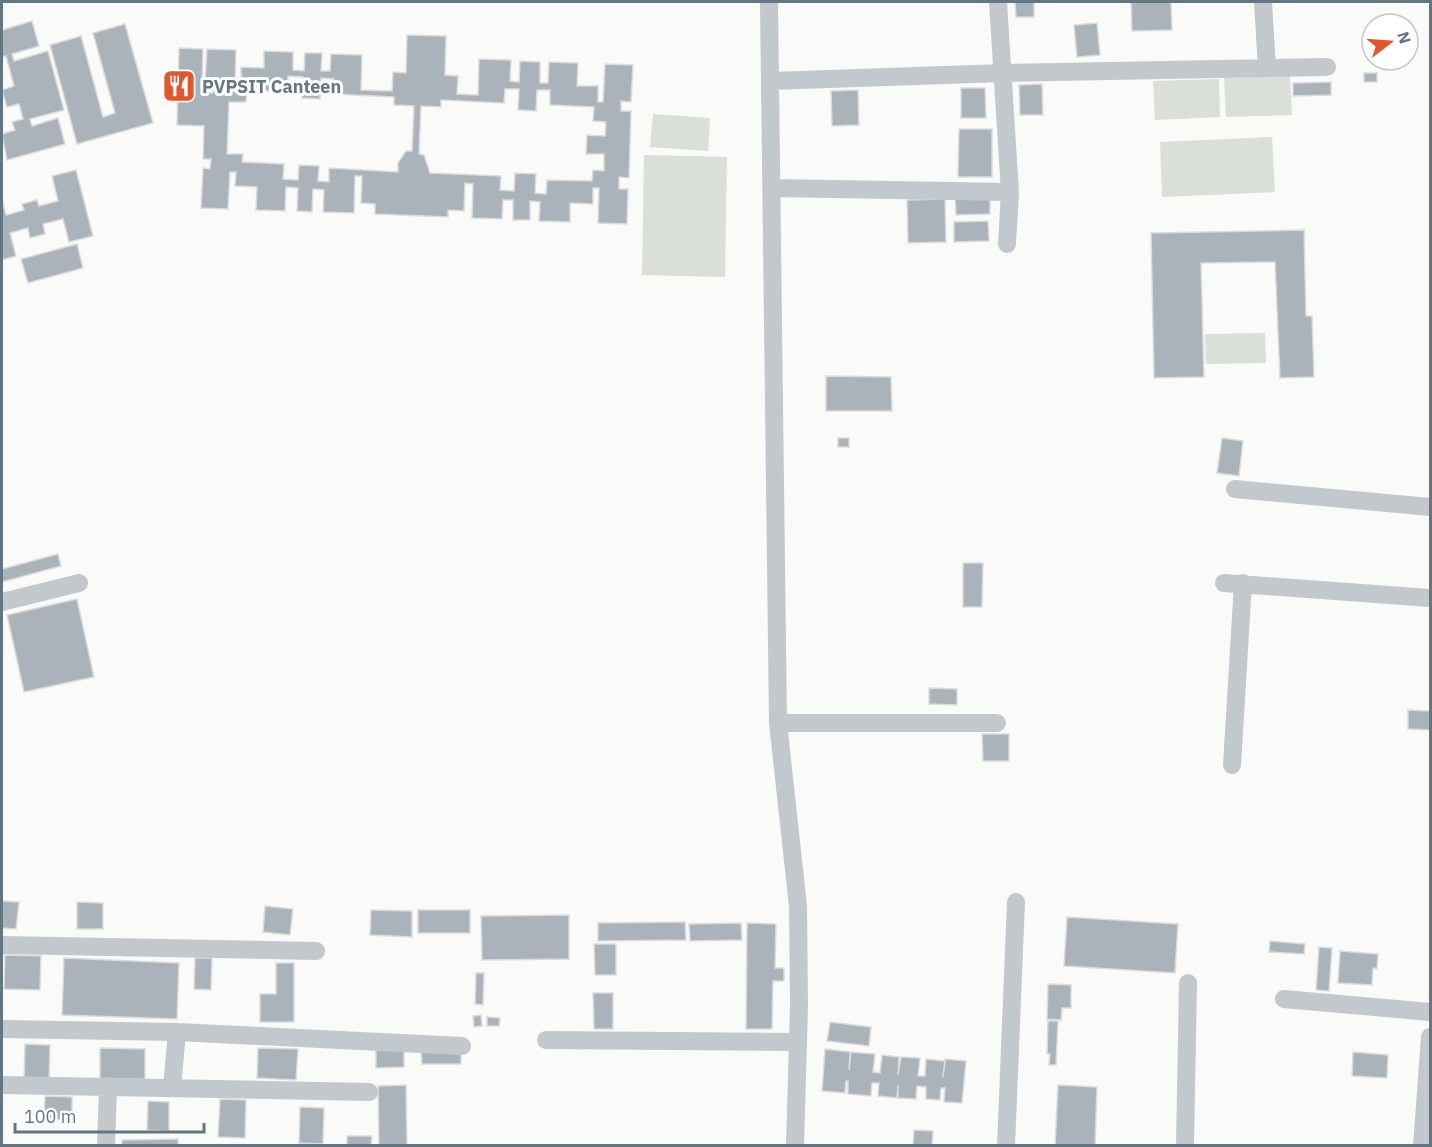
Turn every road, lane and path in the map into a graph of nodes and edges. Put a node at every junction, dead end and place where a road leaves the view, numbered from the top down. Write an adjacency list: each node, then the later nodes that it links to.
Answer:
1 (769, 2): 7 (street)
2 (998, 2): 6 (street)
3 (1263, 2): 5 (street)
4 (1327, 67): 5 (street)
5 (1267, 68): 6 (street)
6 (1002, 73): 7 (street); 9 (street)
7 (772, 81): 8 (street)
8 (773, 188): 9 (street); 18 (street)
9 (1010, 192): 10 (street)
10 (1007, 244)
11 (1235, 489): 12 (street)
12 (1431, 507)
13 (79, 583): 17 (street)
14 (1224, 583): 15 (street)
15 (1243, 583): 16 (street); 20 (street)
16 (1431, 598)
17 (2, 602)
18 (778, 723): 19 (street); 31 (street)
19 (998, 723)
20 (1232, 765)
21 (1016, 902): 39 (street)
22 (2, 945): 23 (street)
23 (316, 951)
24 (1188, 983): 40 (street)
25 (1284, 999): 26 (street)
26 (1431, 1012)
27 (2, 1029): 28 (street)
28 (177, 1032): 32 (street); 35 (street)
29 (1431, 1037): 41 (street)
30 (546, 1040): 31 (street)
31 (797, 1042): 38 (street)
32 (462, 1046)
33 (2, 1085): 34 (street)
34 (108, 1086): 35 (street); 37 (street)
35 (172, 1088): 36 (street)
36 (369, 1092)
37 (106, 1146)
38 (795, 1146)
39 (1006, 1146)
40 (1185, 1146)
41 (1422, 1146)

